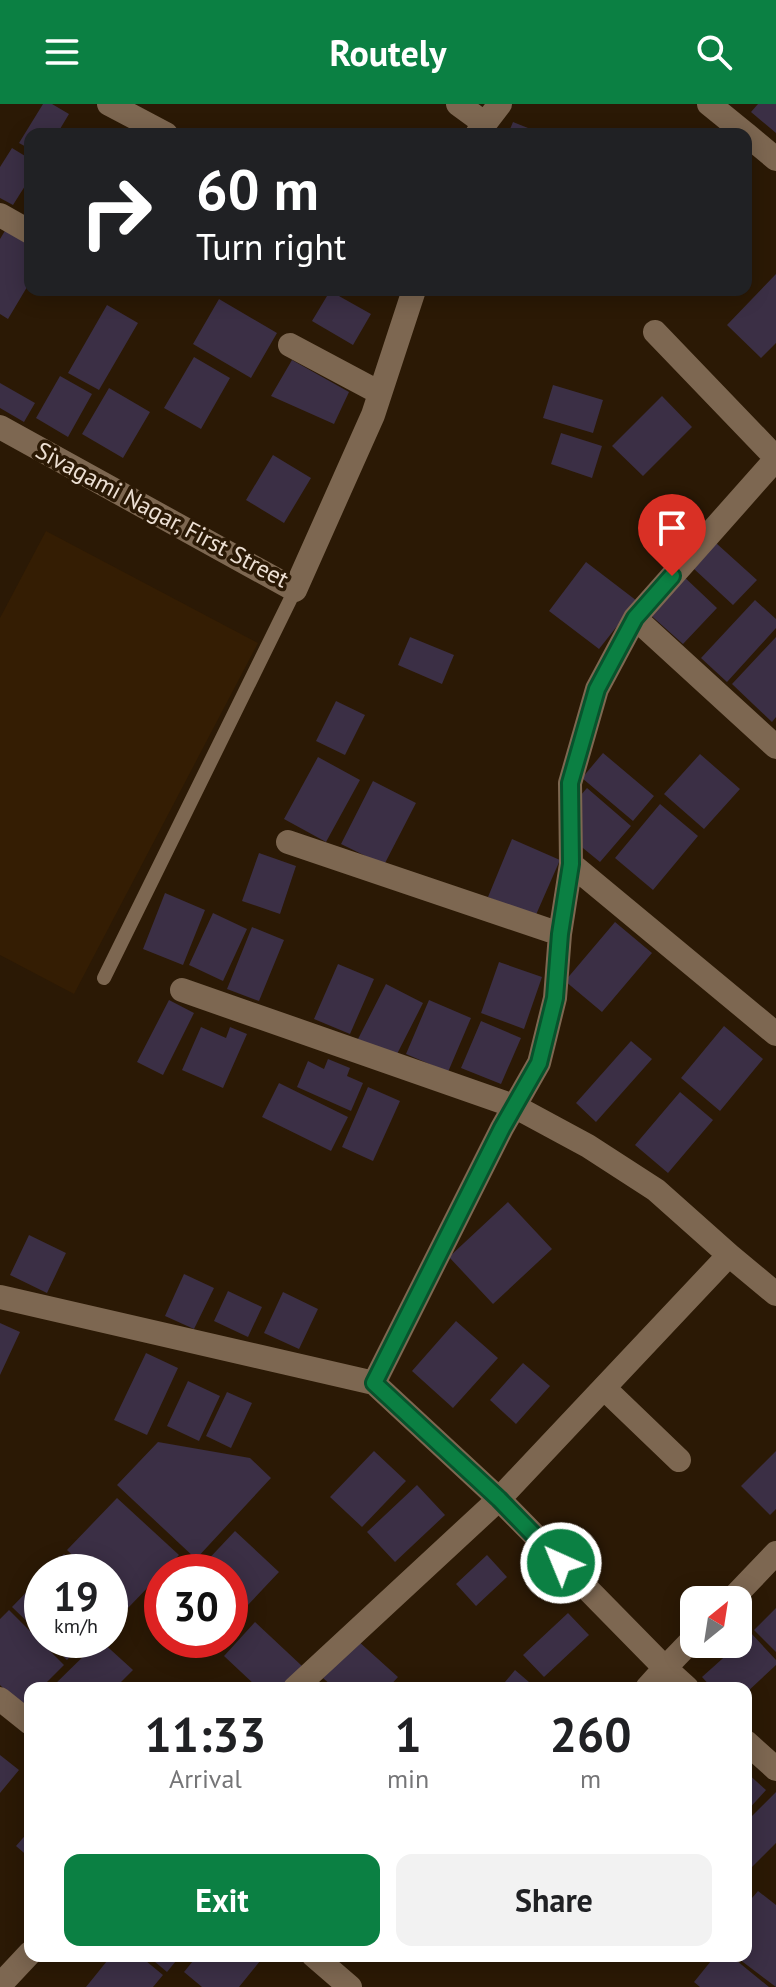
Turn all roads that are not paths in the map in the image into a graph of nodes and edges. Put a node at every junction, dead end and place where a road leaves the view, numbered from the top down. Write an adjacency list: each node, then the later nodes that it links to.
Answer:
1 (109, 104): 5 (street)
2 (458, 104): 6 (street)
3 (500, 104): 7 (street)
4 (709, 104): 8 (street)
5 (155, 128)
6 (479, 128)
7 (481, 128)
8 (739, 128)
9 (752, 139): 10 (street)
10 (776, 159)
11 (0, 215): 12 (street)
12 (24, 229)
13 (412, 296): 16 (street, Sivagami Nagar, First Street)
14 (655, 332): 18 (street)
15 (290, 345): 16 (street)
16 (380, 393): 19 (street, Sivagami Nagar, First Street)
17 (0, 427): 19 (street, Sivagami Nagar, First Street)
18 (776, 458): 20 (street)
19 (295, 590): 25 (lane)
20 (635, 618): 21 (street); 23 (street)
21 (776, 747)
22 (288, 842): 24 (street)
23 (571, 864): 24 (street); 27 (street)
24 (560, 934): 28 (street)
25 (104, 978)
26 (182, 990): 28 (street)
27 (776, 1034)
28 (514, 1106): 29 (street); 32 (street)
29 (729, 1255): 30 (street); 33 (street)
30 (776, 1294)
31 (0, 1297): 32 (street)
32 (374, 1383): 35 (street)
33 (604, 1388): 34 (street); 35 (street)
34 (679, 1460)
35 (499, 1499): 39 (street); 40 (street)
36 (776, 1553): 37 (street)
37 (744, 1586)
38 (680, 1652): 39 (street)
39 (665, 1668): 41 (street); 42 (street)
40 (301, 1682)
41 (652, 1682)
42 (680, 1682)
43 (0, 1699): 44 (street)
44 (24, 1718)
45 (752, 1747): 46 (street)
46 (776, 1769)
47 (24, 1960): 49 (street)
48 (321, 1962): 50 (street)
49 (9, 1978)
50 (350, 1987)

